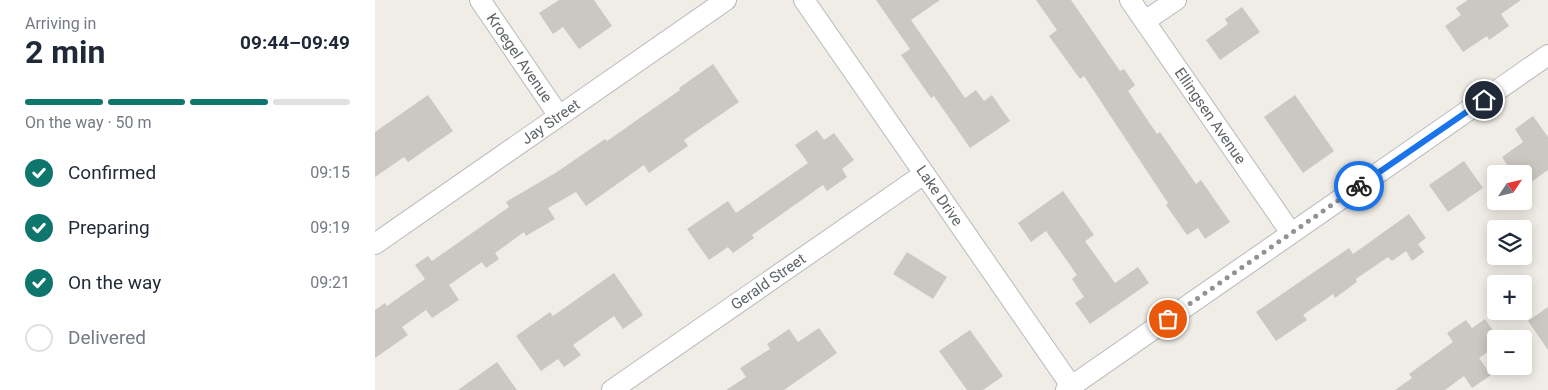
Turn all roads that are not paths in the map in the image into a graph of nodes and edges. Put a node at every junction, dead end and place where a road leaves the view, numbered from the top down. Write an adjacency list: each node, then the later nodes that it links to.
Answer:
1 (480, 0): 8 (street, Kroegel Avenue)
2 (725, 0): 8 (street, Jay Street)
3 (804, 0): 9 (street, Lake Drive)
4 (1130, 0): 6 (street, Ellingsen Avenue)
5 (1176, 0): 6 (street)
6 (1145, 21): 10 (street, Ellingsen Avenue)
7 (1548, 55): 10 (street)
8 (559, 116): 11 (street, Jay Street)
9 (925, 174): 12 (street, Lake Drive); 13 (street, Gerald Street)
10 (1291, 233): 12 (street)
11 (375, 244)
12 (1071, 389)
13 (611, 390)

